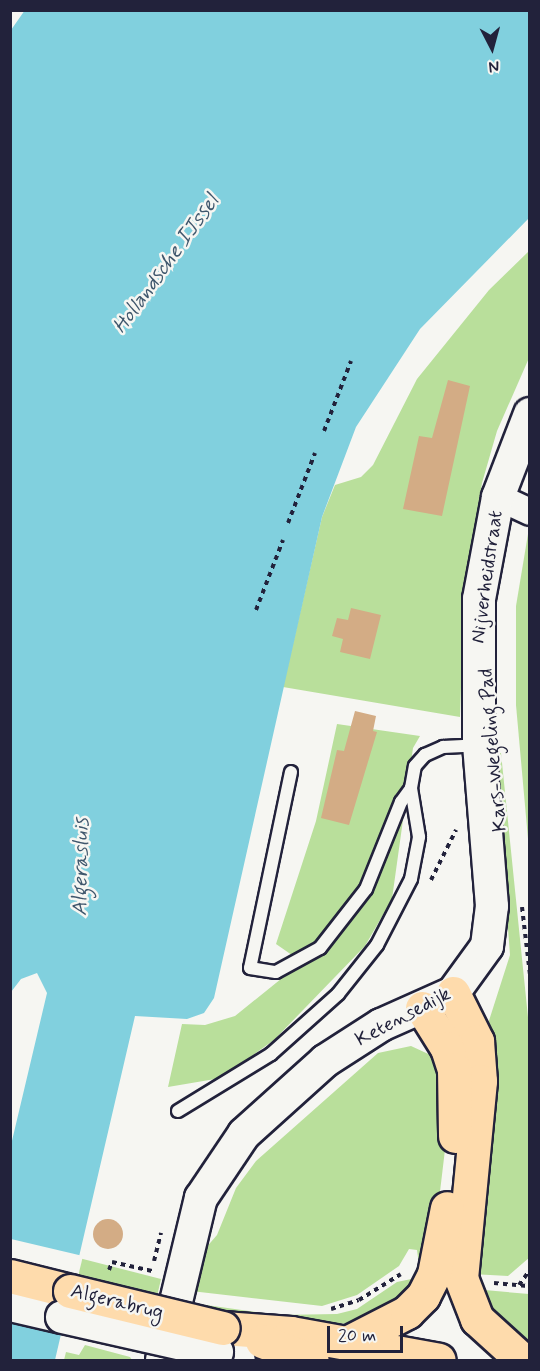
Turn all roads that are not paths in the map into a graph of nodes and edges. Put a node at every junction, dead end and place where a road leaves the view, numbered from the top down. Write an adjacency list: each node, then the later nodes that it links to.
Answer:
1 (530, 414): 2 (street, Nijverheidstraat)
2 (498, 497): 3 (street); 4 (street, Nijverheidstraat)
3 (530, 512)
4 (479, 745): 6 (lane); 7 (street, Ketensedijk)
5 (291, 772): 6 (lane)
6 (411, 788): 9 (lane)
7 (453, 993): 8 (street, Ketensedijk); 17 (main road)
8 (422, 1008): 12 (main road); 14 (street, Ketensedijk)
9 (178, 1111)
10 (10, 1276): 13 (main road, Algerabrug, bridge)
11 (10, 1305): 13 (street, Algerabrug, bridge)
12 (347, 1343): 13 (main road); 16 (main road)
13 (231, 1344): 15 (main road)
14 (162, 1360)
15 (312, 1360)
16 (439, 1360)
17 (522, 1360)

